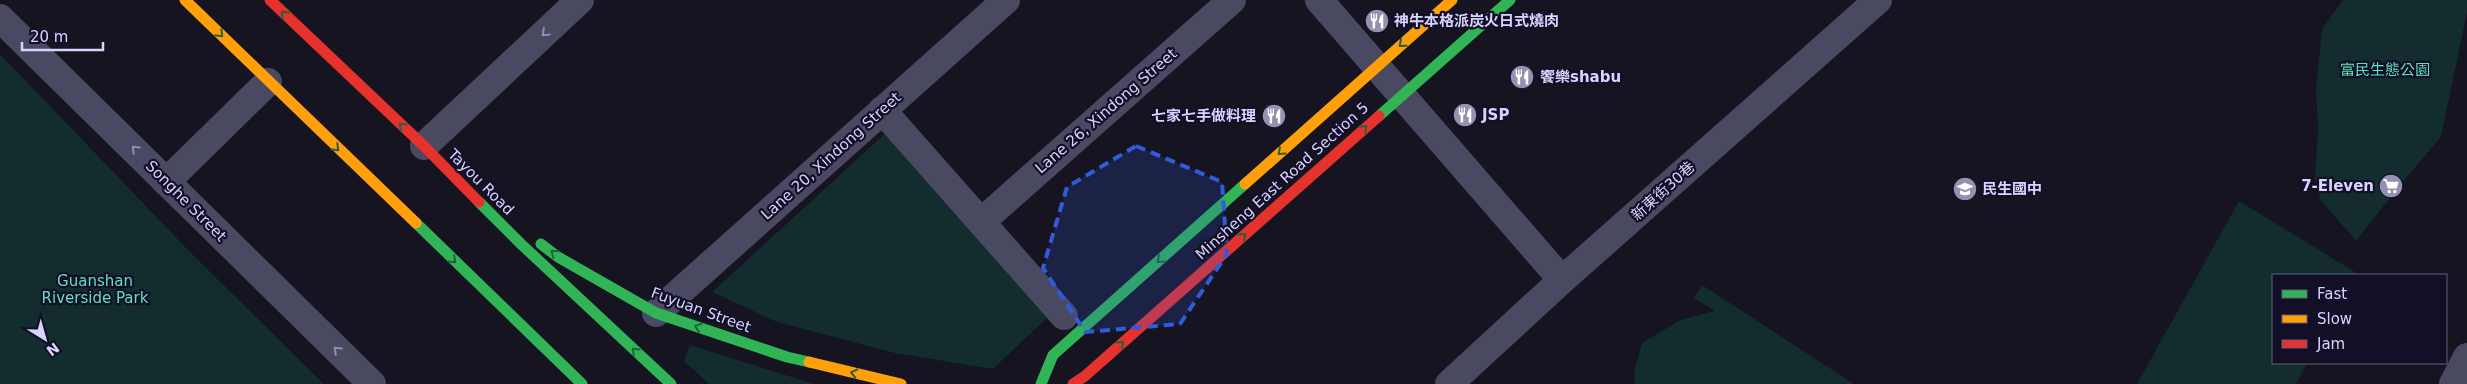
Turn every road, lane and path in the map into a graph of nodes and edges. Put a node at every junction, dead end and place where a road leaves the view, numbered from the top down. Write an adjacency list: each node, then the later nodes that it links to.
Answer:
1 (185, 0): 12 (street, one-way to 12)
2 (270, 0): 15 (street, Tayou Road, one-way to 2)
3 (580, 0): 15 (street, one-way to 15)
4 (1006, 0): 14 (street, Lane 20, Xindong Street)
5 (1232, 0): 18 (street, Lane 26, Xindong Street)
6 (1319, 0): 11 (street)
7 (1452, 0): 11 (street, Minsheng East Road Section 5, one-way to 11)
8 (1510, 0): 13 (street, Minsheng East Road Section 5)
9 (1878, 0): 19 (street, 新東街30巷)
10 (0, 18): 16 (street, Songhe Street, one-way to 10)
11 (1376, 66): 13 (street); 27 (street, Minsheng East Road Section 5, one-way to 27)
12 (268, 82): 16 (street); 24 (street, one-way to 24)
13 (1402, 95): 19 (street); 28 (street, Minsheng East Road Section 5, one-way to 13)
14 (882, 110): 18 (street); 20 (street, Lane 20, Xindong Street)
15 (424, 146): 17 (street, Tayou Road)
16 (166, 182): 23 (street, Songhe Street, one-way to 16)
17 (462, 184): 20 (street, Fuyuan Street, one-way to 17); 25 (street, Tayou Road, one-way to 17)
18 (981, 222): 21 (street)
19 (1562, 280): 29 (street, 新東街30巷)
20 (656, 313): 26 (street, Fuyuan Street, one-way to 20)
21 (1064, 316)
22 (2467, 357): 30 (street)
23 (372, 384)
24 (582, 384)
25 (671, 384)
26 (901, 384)
27 (1040, 384)
28 (1073, 384)
29 (1449, 384)
30 (2453, 384)

